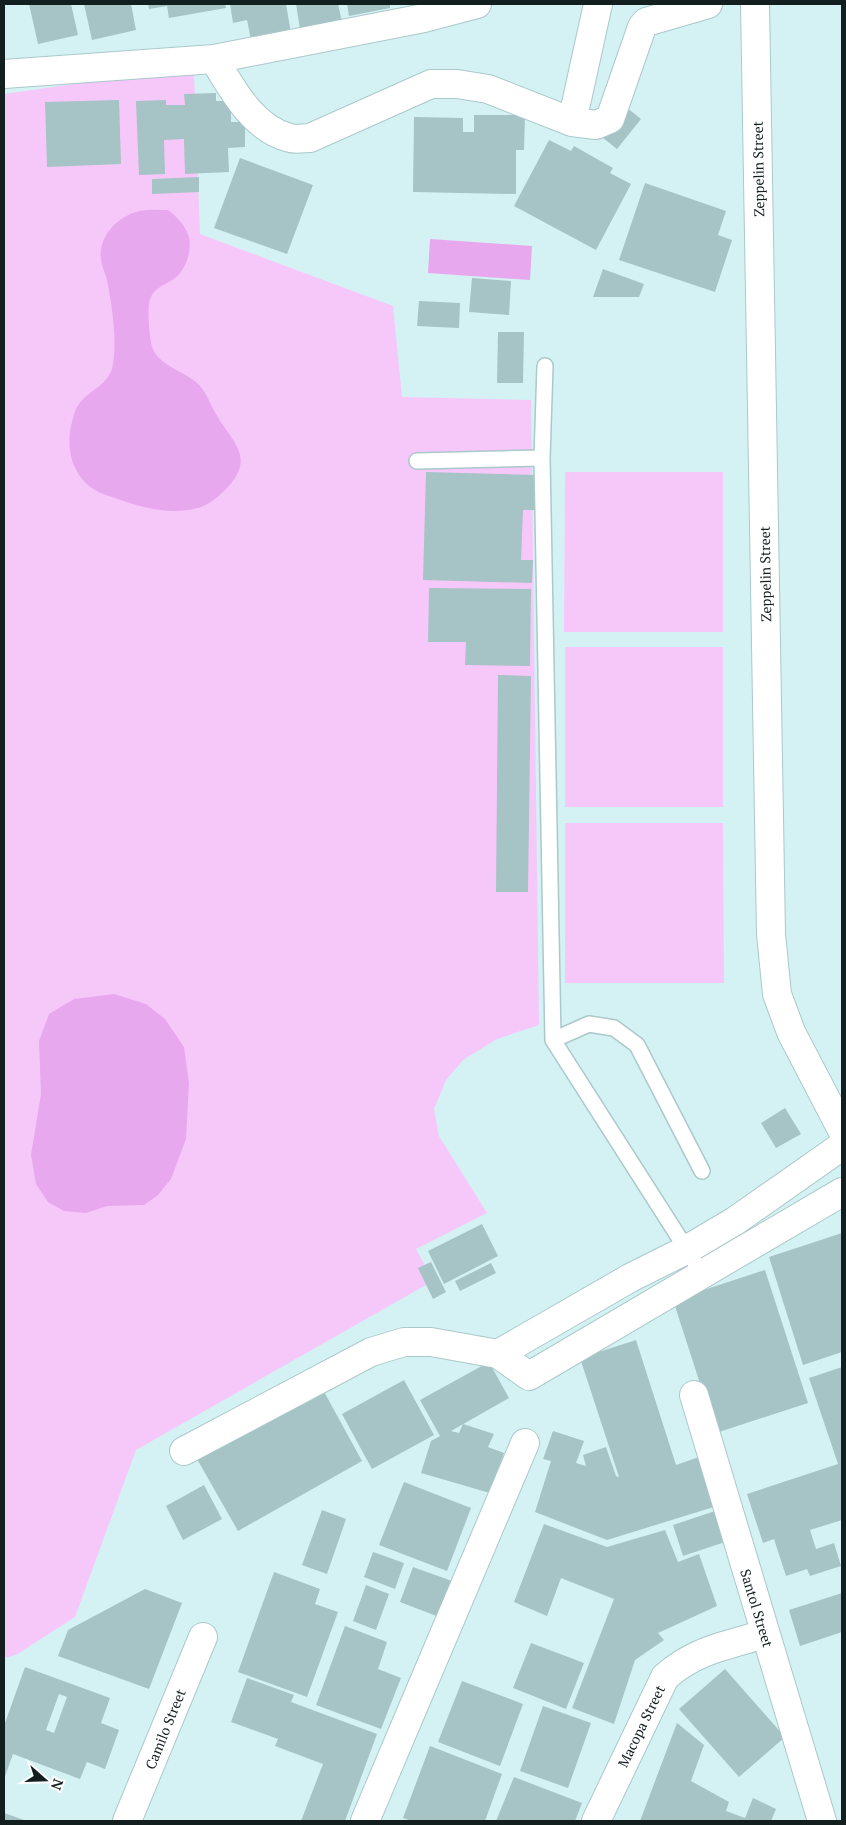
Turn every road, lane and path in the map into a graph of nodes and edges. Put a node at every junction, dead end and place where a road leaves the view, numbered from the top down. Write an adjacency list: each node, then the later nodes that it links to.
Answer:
1 (477, 4): 5 (street)
2 (598, 4): 7 (street)
3 (708, 4): 7 (street)
4 (755, 4): 12 (street, Zeppelin Street)
5 (214, 59): 6 (street); 7 (street)
6 (4, 74)
7 (572, 122)
8 (545, 366): 9 (lane)
9 (542, 458): 10 (lane); 11 (lane)
10 (417, 461)
11 (553, 1040): 14 (lane); 16 (lane)
12 (842, 1130)
13 (842, 1146): 16 (street)
14 (702, 1171)
15 (842, 1192): 17 (street)
16 (686, 1250): 17 (lane); 18 (street)
17 (703, 1275): 18 (street)
18 (498, 1354): 21 (street)
19 (694, 1394): 22 (street, Santol Street)
20 (525, 1443): 25 (street)
21 (184, 1451)
22 (765, 1634): 26 (street, Macopa Street); 27 (street, Santol Street)
23 (203, 1637): 24 (street, Camilo Street)
24 (126, 1821)
25 (365, 1821)
26 (596, 1821)
27 (822, 1821)

